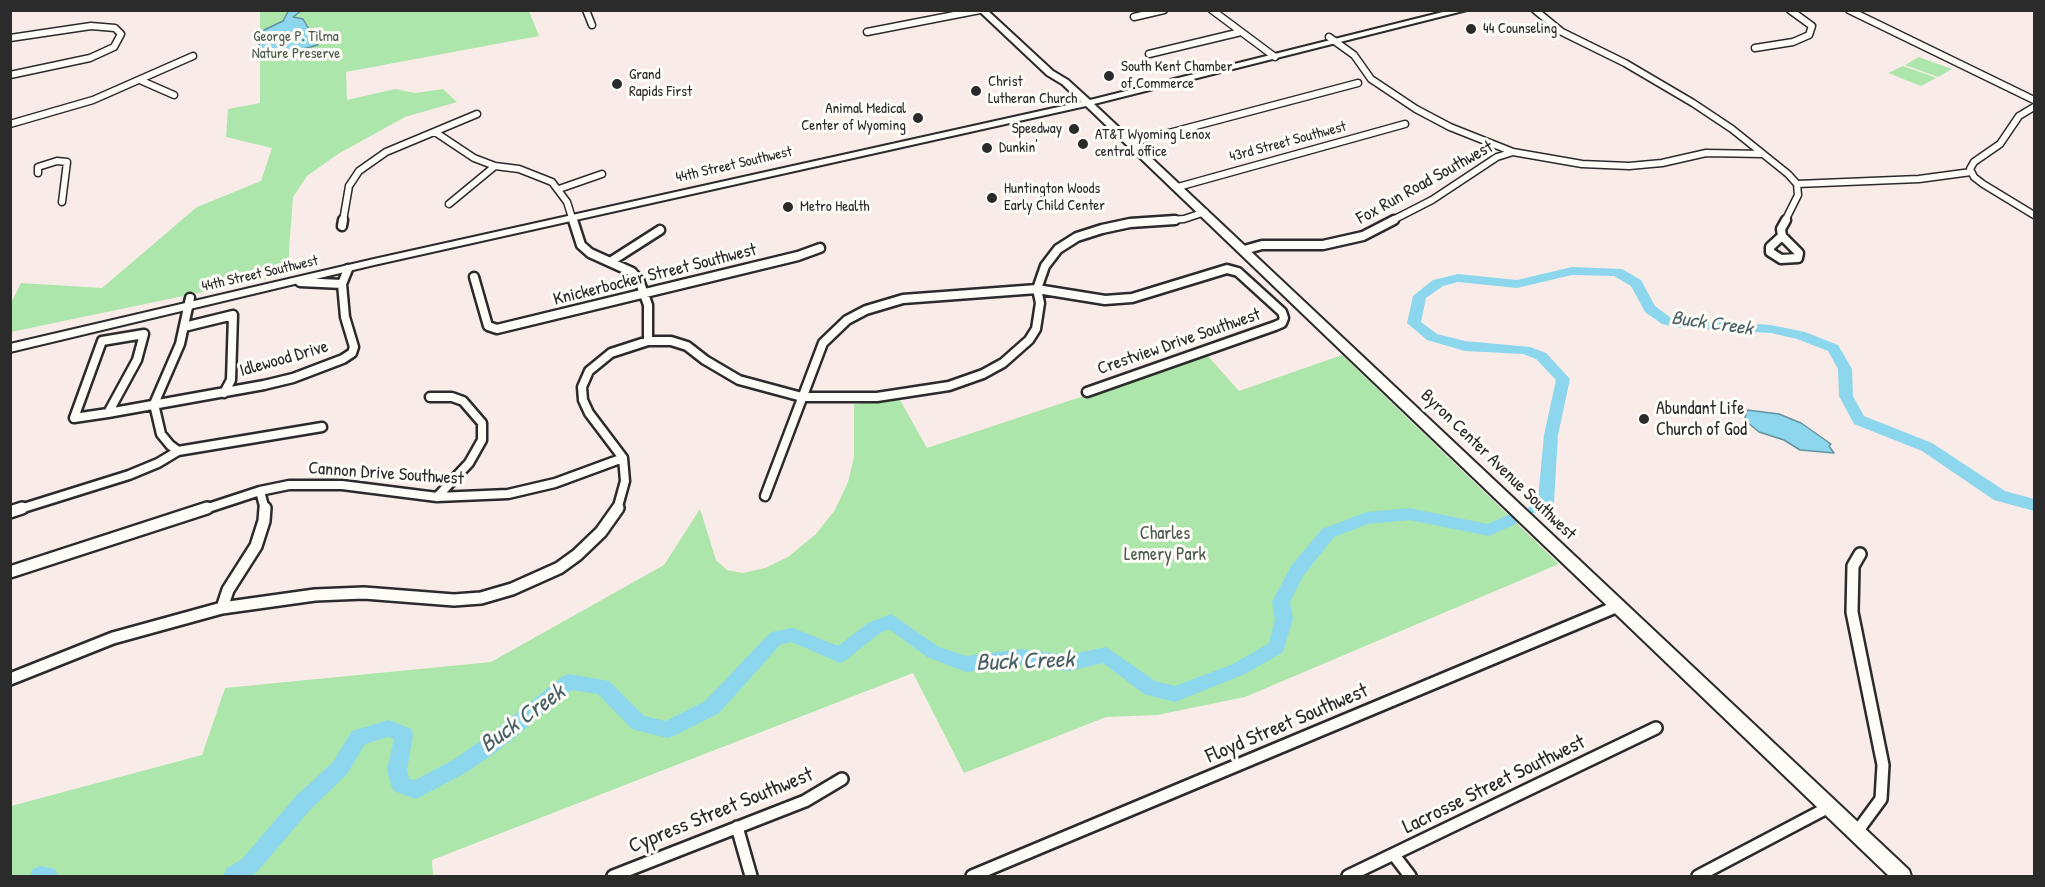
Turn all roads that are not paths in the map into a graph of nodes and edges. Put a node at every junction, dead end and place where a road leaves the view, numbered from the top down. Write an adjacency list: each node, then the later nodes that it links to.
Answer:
1 (586, 10): 12 (street)
2 (981, 10): 14 (street); 24 (main road, Byron Center Avenue Southwest)
3 (994, 10): 24 (main road, Byron Center Avenue Southwest)
4 (1164, 10): 11 (street)
5 (1212, 10): 15 (street)
6 (1437, 10): 13 (main road, 44th Street Southwest)
7 (1463, 10): 13 (main road, 44th Street Southwest)
8 (1535, 10): 36 (street)
9 (1790, 10): 18 (street)
10 (1849, 10): 27 (street)
11 (1134, 17)
12 (592, 25)
13 (1386, 26): 17 (main road, 44th Street Southwest)
14 (867, 32)
15 (1241, 32): 19 (street); 20 (street)
16 (10, 38): 22 (street)
17 (1333, 39): 20 (main road, 44th Street Southwest); 35 (street)
18 (1755, 48)
19 (1149, 54)
20 (1271, 54): 28 (main road, 44th Street Southwest)
21 (193, 56): 23 (street)
22 (10, 75)
23 (142, 81): 26 (street); 31 (street)
24 (1065, 82): 28 (main road, Byron Center Avenue Southwest)
25 (1358, 83): 34 (street)
26 (174, 95)
27 (2034, 99)
28 (1085, 100): 34 (main road, Byron Center Avenue Southwest); 38 (main road, 44th Street Southwest); 42 (main road, 44th Street Southwest)
29 (2034, 107): 39 (street)
30 (477, 114): 33 (street)
31 (10, 124)
32 (1405, 124): 44 (street, 43rd Street Southwest)
33 (435, 132): 37 (street); 51 (street)
34 (1131, 143): 44 (main road, Byron Center Avenue Southwest)
35 (1513, 152): 36 (street); 55 (street, Fox Run Road Southwest)
36 (1763, 154): 43 (street)
37 (495, 165): 45 (street); 47 (street)
38 (747, 172): 42 (main road); 49 (main road, 44th Street Southwest)
39 (1971, 172): 43 (street); 50 (street)
40 (38, 173): 46 (street)
41 (602, 174): 45 (street)
42 (733, 182): 49 (main road, 44th Street Southwest)
43 (1797, 184): 53 (street)
44 (1178, 187): 48 (main road, Byron Center Avenue Southwest)
45 (559, 189): 49 (street)
46 (62, 202)
47 (448, 204)
48 (1205, 213): 55 (main road, Byron Center Avenue Southwest); 61 (street)
49 (570, 214): 56 (street); 57 (main road, 44th Street Southwest); 63 (main road, 44th Street Southwest)
50 (2034, 215)
51 (342, 226)
52 (660, 230): 56 (street)
53 (1782, 236)
54 (820, 248): 62 (street, Knickerbocker Street Southwest)
55 (1244, 250): 84 (main road, Byron Center Avenue Southwest)
56 (610, 262): 62 (street)
57 (348, 269): 59 (main road, 44th Street Southwest); 60 (street, Idlewood Drive)
58 (474, 277): 62 (street, Knickerbocker Street Southwest)
59 (300, 282): 60 (street); 63 (main road, 44th Street Southwest)
60 (342, 284): 70 (street, Idlewood Drive)
61 (1037, 289): 69 (street, Crestview Drive Southwest); 71 (street); 71 (street)
62 (645, 293): 67 (street)
63 (189, 303): 64 (street); 65 (main road, 44th Street Southwest)
64 (184, 327): 70 (street); 73 (street)
65 (45, 335): 66 (main road, 44th Street Southwest); 68 (main road, 44th Street Southwest)
66 (10, 339)
67 (648, 341): 71 (street); 77 (street)
68 (10, 348)
69 (1087, 392)
70 (224, 393): 73 (street, Idlewood Drive)
71 (802, 396): 79 (street)
72 (430, 397): 80 (street)
73 (154, 404): 74 (street, Idlewood Drive); 76 (street)
74 (108, 413): 74 (street, Idlewood Drive)
75 (322, 427): 76 (street)
76 (178, 451): 81 (street)
77 (623, 458): 80 (street, Cannon Drive Southwest); 85 (street)
78 (260, 491): 80 (street, Cannon Drive Southwest); 83 (street, Cannon Drive Southwest); 85 (street)
79 (765, 496)
80 (437, 497)
81 (10, 512)
82 (1860, 554): 91 (street)
83 (10, 572)
84 (1618, 606): 89 (main road, Byron Center Avenue Southwest); 95 (street, Floyd Street Southwest)
85 (222, 608): 86 (street)
86 (10, 679)
87 (1656, 728): 92 (street, Lacrosse Street Southwest)
88 (842, 779): 90 (street, Cypress Street Southwest)
89 (1829, 807): 91 (main road, Byron Center Avenue Southwest); 98 (street)
90 (737, 827): 93 (street, Cypress Street Southwest); 94 (street)
91 (1856, 832): 99 (main road, Byron Center Avenue Southwest)
92 (1394, 855): 96 (street, Lacrosse Street Southwest); 97 (street)
93 (613, 876)
94 (751, 876)
95 (972, 876)
96 (1348, 876)
97 (1410, 876)
98 (1698, 876)
99 (1902, 876)

